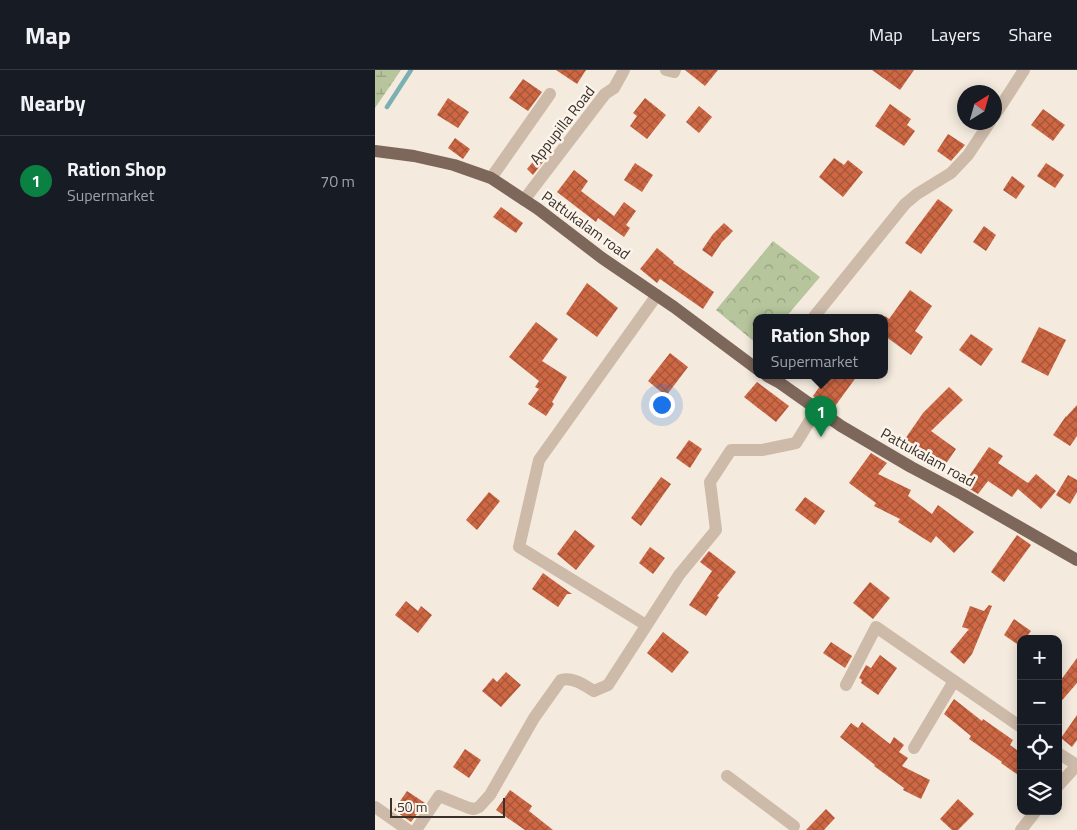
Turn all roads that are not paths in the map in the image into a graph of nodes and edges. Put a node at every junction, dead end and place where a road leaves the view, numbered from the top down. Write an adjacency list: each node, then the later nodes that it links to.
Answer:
1 (624, 70): 10 (street, Appupilla Road)
2 (666, 70): 3 (street)
3 (675, 70)
4 (1024, 70): 6 (street)
5 (550, 94): 9 (street)
6 (1002, 104)
7 (984, 130): 12 (street)
8 (375, 151): 9 (main road, Pattukalam road)
9 (491, 178): 10 (main road, Pattukalam road)
10 (524, 200): 11 (main road, Pattukalam road)
11 (657, 295): 13 (main road, Pattukalam road); 17 (street)
12 (816, 314)
13 (753, 366)
14 (772, 379): 15 (main road, Pattukalam road)
15 (817, 409): 16 (main road, Pattukalam road); 17 (street)
16 (1077, 560)
17 (646, 625): 30 (street)
18 (954, 681): 19 (street); 20 (street); 21 (street)
19 (846, 685)
20 (1018, 725)
21 (914, 748)
22 (1062, 755): 23 (street)
23 (1077, 765): 25 (street)
24 (727, 776): 28 (street)
25 (1062, 782)
26 (375, 808): 29 (street)
27 (1033, 815): 31 (street)
28 (794, 829)
29 (408, 830)
30 (416, 830)
31 (1021, 830)

